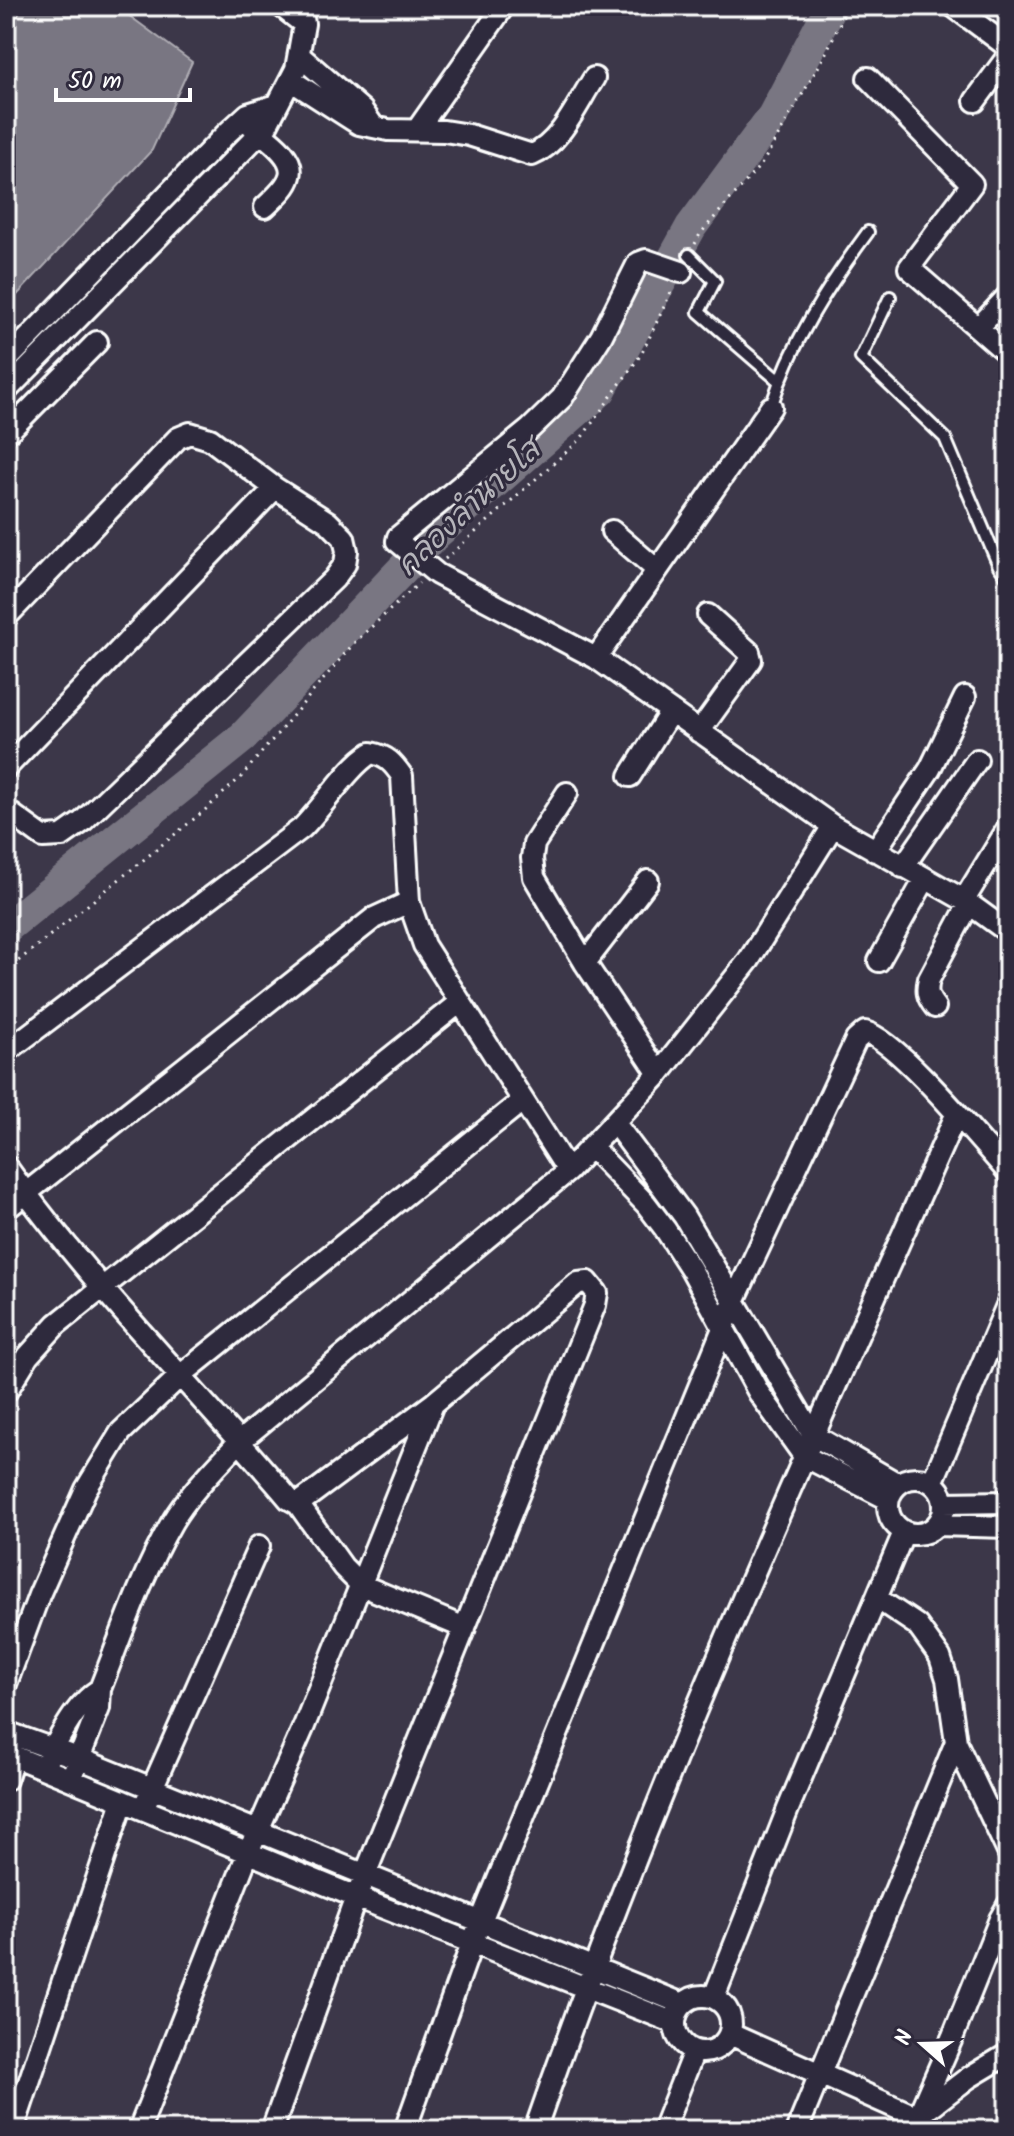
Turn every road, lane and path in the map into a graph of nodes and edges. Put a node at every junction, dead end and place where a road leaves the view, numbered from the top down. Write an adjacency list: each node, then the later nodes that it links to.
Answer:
1 (281, 6): 5 (street)
2 (848, 6): 19 (path)
3 (953, 6): 6 (street)
4 (501, 10): 15 (street)
5 (303, 15): 7 (street)
6 (1007, 46): 11 (street)
7 (300, 56): 10 (street); 14 (street)
8 (594, 78): 15 (street)
9 (868, 78): 24 (street)
10 (292, 81): 12 (street); 14 (street)
11 (975, 101)
12 (277, 105): 13 (street); 16 (street)
13 (242, 119): 16 (street); 20 (street)
14 (374, 127): 15 (street)
15 (417, 130)
16 (260, 133): 17 (street); 23 (street)
17 (265, 207)
18 (868, 232): 28 (lane)
19 (682, 266): 28 (lane); 35 (path); 35 (street)
20 (73, 291): 23 (street); 27 (street)
21 (1008, 296): 24 (street)
22 (890, 297): 36 (lane)
23 (89, 307): 29 (street)
24 (978, 328): 26 (street)
25 (97, 342): 31 (street)
26 (1008, 354)
27 (6, 361)
28 (779, 381): 30 (lane)
29 (6, 391)
30 (771, 407): 34 (street)
31 (6, 434)
32 (275, 488): 38 (street); 44 (street); 47 (street)
33 (612, 531): 34 (street)
34 (657, 570): 39 (street)
35 (432, 573): 39 (street); 59 (path)
36 (1008, 578)
37 (708, 615): 42 (street)
38 (6, 617)
39 (596, 658): 41 (street)
40 (965, 697): 50 (street)
41 (671, 711): 42 (street); 45 (street)
42 (699, 732): 48 (street)
43 (977, 760): 51 (street)
44 (6, 768)
45 (630, 776)
46 (567, 793): 58 (street)
47 (6, 810)
48 (833, 826): 50 (street); 63 (street)
49 (1008, 828): 55 (street)
50 (875, 851): 51 (street)
51 (903, 867): 52 (street)
52 (925, 879): 55 (street); 57 (street)
53 (648, 881): 58 (street)
54 (409, 902): 60 (street); 62 (street); 71 (street)
55 (966, 902): 56 (street); 61 (street)
56 (1008, 932)
57 (879, 961)
58 (585, 963): 63 (street)
59 (6, 971)
60 (460, 1002): 64 (street); 73 (street)
61 (935, 1007)
62 (6, 1052)
63 (659, 1074): 66 (street)
64 (522, 1101): 69 (street); 77 (street)
65 (956, 1115): 70 (street); 74 (street); 80 (street)
66 (614, 1122): 67 (street); 74 (street)
67 (591, 1147): 69 (street); 76 (street)
68 (6, 1166): 71 (street)
69 (568, 1171): 81 (street)
70 (1008, 1172)
71 (25, 1193): 72 (street); 73 (street)
72 (6, 1209)
73 (100, 1288): 77 (street); 78 (street)
74 (735, 1299): 76 (street); 80 (street)
75 (1008, 1303): 83 (street)
76 (722, 1329): 82 (street); 113 (street)
77 (181, 1375): 81 (street); 95 (street)
78 (6, 1392)
79 (434, 1403): 87 (street); 92 (street); 94 (street)
80 (813, 1435): 82 (street); 84 (street)
81 (240, 1441): 87 (street); 96 (street)
82 (804, 1456): 84 (street); 115 (street)
83 (932, 1483): 84 (street); 86 (street)
84 (893, 1492): 90 (street)
85 (1008, 1502): 86 (street)
86 (944, 1503): 88 (street)
87 (298, 1504): 92 (street)
88 (937, 1525): 89 (street); 90 (street)
89 (1008, 1527)
90 (904, 1532): 93 (street)
91 (259, 1546): 105 (street)
92 (361, 1585): 94 (street); 107 (street)
93 (878, 1599): 98 (street); 117 (street)
94 (465, 1628): 110 (street)
95 (6, 1684)
96 (100, 1689): 99 (street); 101 (street)
97 (6, 1732): 99 (street)
98 (956, 1742): 108 (street); 123 (street)
99 (54, 1748): 101 (street); 102 (street)
100 (10, 1755): 102 (street); 104 (street)
101 (78, 1758): 103 (street); 105 (street)
102 (43, 1768): 103 (street)
103 (71, 1779): 106 (street)
104 (6, 1780)
105 (147, 1799): 106 (street); 107 (street); 109 (street)
106 (123, 1801): 125 (street)
107 (257, 1832): 109 (street); 110 (street)
108 (1008, 1852)
109 (248, 1853): 111 (street); 126 (street)
110 (365, 1876): 111 (street); 113 (street)
111 (356, 1897): 114 (street); 127 (street)
112 (1008, 1905): 124 (street)
113 (480, 1922): 114 (street); 115 (street)
114 (472, 1943): 116 (street); 128 (street)
115 (593, 1967): 116 (street); 118 (street)
116 (584, 1989): 119 (street); 129 (street)
117 (714, 1997): 118 (street); 120 (street)
118 (683, 2004): 119 (street)
119 (675, 2023): 121 (street)
120 (730, 2034): 121 (street); 123 (street)
121 (694, 2051): 130 (street)
122 (1008, 2054): 124 (street)
123 (820, 2073): 124 (street); 131 (street)
124 (916, 2124)
125 (13, 2130)
126 (139, 2130)
127 (272, 2130)
128 (405, 2130)
129 (535, 2130)
130 (663, 2130)
131 (797, 2130)

